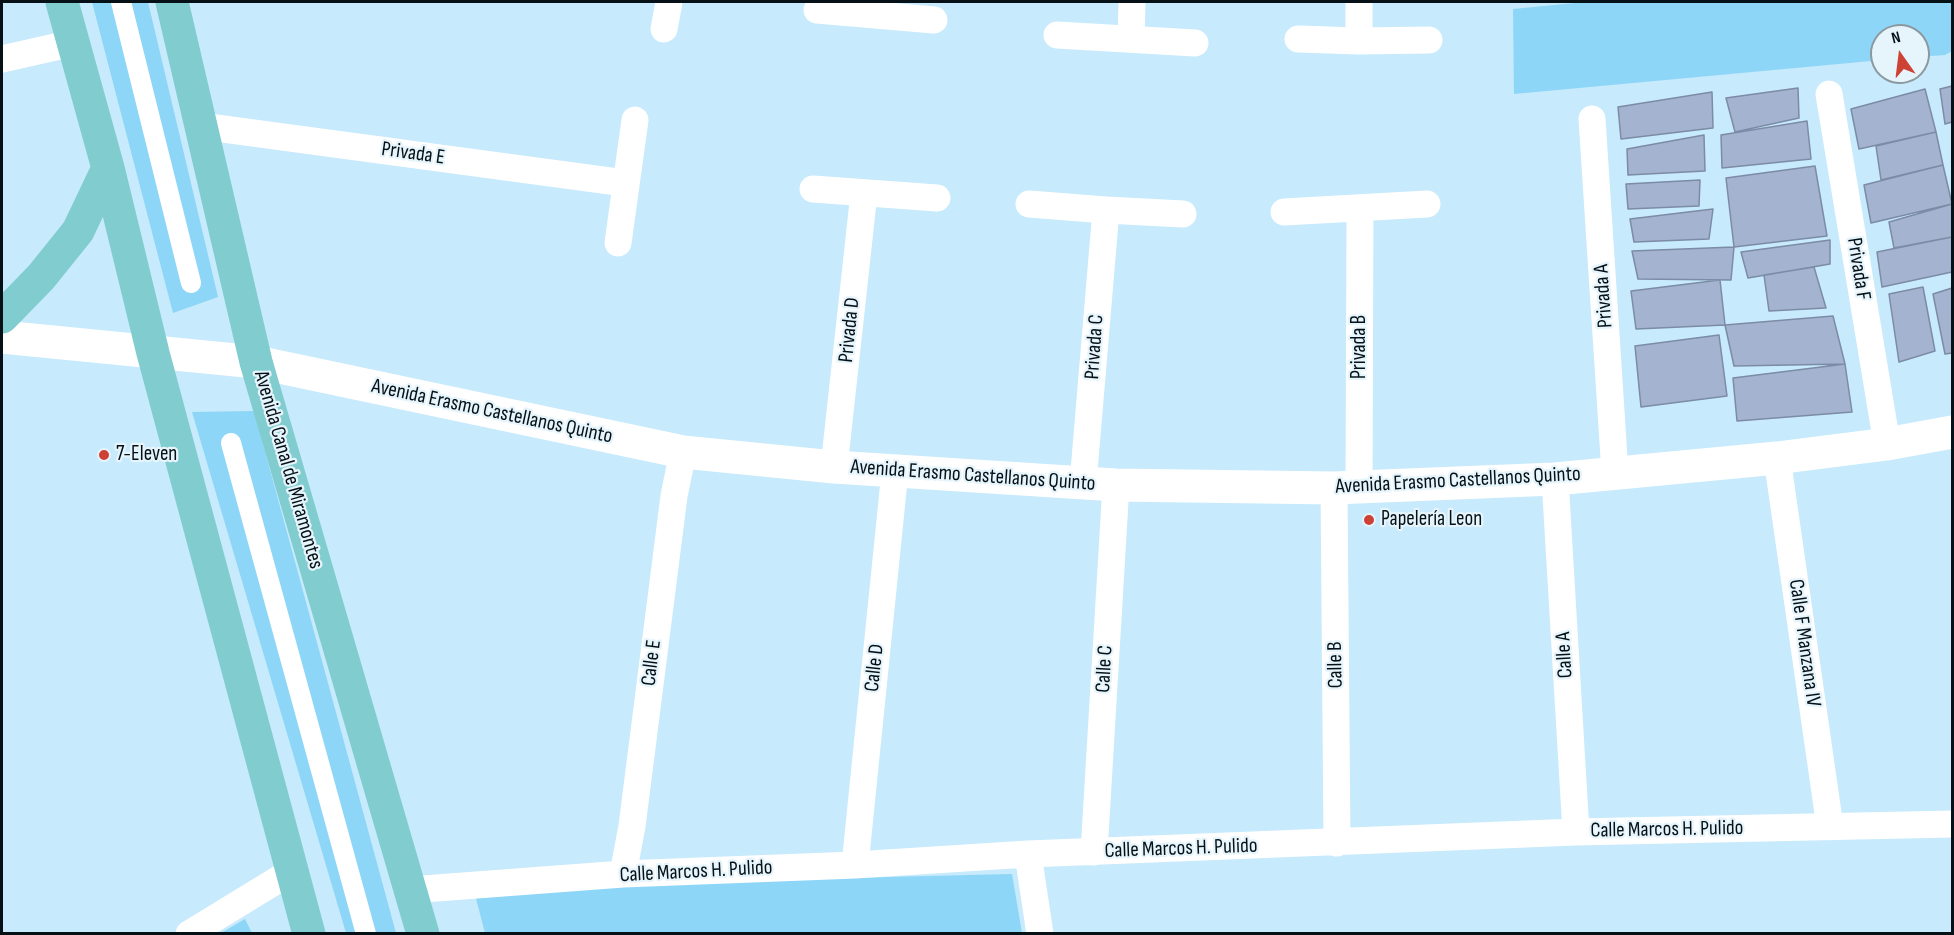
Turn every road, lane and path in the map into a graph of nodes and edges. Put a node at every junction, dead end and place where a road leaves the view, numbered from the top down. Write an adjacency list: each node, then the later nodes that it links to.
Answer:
1 (62, 2): 16 (main road)
2 (121, 2): 35 (street)
3 (172, 2): 22 (main road, Avenida Canal de Miramontes)
4 (669, 2): 10 (street)
5 (1132, 2): 12 (street)
6 (1359, 2): 15 (street)
7 (894, 9): 8 (street); 9 (street)
8 (817, 10)
9 (934, 20)
10 (664, 29)
11 (1057, 35): 12 (street)
12 (1131, 39): 17 (street)
13 (1298, 39): 15 (street)
14 (1429, 40): 15 (street)
15 (1359, 41)
16 (73, 43): 18 (street); 23 (main road)
17 (1195, 43)
18 (2, 59)
19 (1829, 94): 42 (street, Privada F)
20 (1592, 119): 47 (street, Privada A)
21 (635, 120): 24 (street)
22 (201, 126): 24 (street, Privada E); 39 (main road, Avenida Canal de Miramontes)
23 (108, 168): 36 (main road); 38 (main road)
24 (625, 183): 34 (street)
25 (813, 189): 26 (street)
26 (864, 193): 27 (street); 45 (street, Privada D)
27 (937, 198)
28 (1029, 204): 31 (street)
29 (1427, 204): 30 (street)
30 (1360, 208): 32 (street); 51 (street, Privada B)
31 (1106, 210): 33 (street); 49 (street, Privada C)
32 (1284, 212)
33 (1183, 214)
34 (618, 243)
35 (191, 283)
36 (2, 317)
37 (2, 337): 38 (street, Avenida Erasmo Castellanos Quinto)
38 (153, 353): 39 (street, Avenida Erasmo Castellanos Quinto); 59 (main road)
39 (256, 362): 43 (street, Avenida Erasmo Castellanos Quinto); 61 (main road, Avenida Canal de Miramontes)
40 (1953, 432): 42 (street, Avenida Erasmo Castellanos Quinto)
41 (231, 443): 64 (street)
42 (1887, 444): 44 (street, Avenida Erasmo Castellanos Quinto)
43 (683, 452): 45 (street, Avenida Erasmo Castellanos Quinto); 60 (street, Calle E)
44 (1777, 458): 47 (street, Avenida Erasmo Castellanos Quinto); 53 (street, Calle F Manzana IV)
45 (834, 467): 46 (street, Avenida Erasmo Castellanos Quinto)
46 (895, 471): 49 (street, Avenida Erasmo Castellanos Quinto); 58 (street, Calle D)
47 (1615, 473): 48 (street, Avenida Erasmo Castellanos Quinto)
48 (1555, 479): 51 (street, Avenida Erasmo Castellanos Quinto); 54 (street, Calle A)
49 (1083, 483): 50 (street, Avenida Erasmo Castellanos Quinto)
50 (1116, 485): 51 (street, Avenida Erasmo Castellanos Quinto); 56 (street, Calle C)
51 (1347, 487): 55 (street, Calle B)
52 (1953, 824): 53 (street, Calle Marcos H. Pulido)
53 (1830, 827): 54 (street, Calle Marcos H. Pulido)
54 (1576, 832): 55 (street, Calle Marcos H. Pulido)
55 (1337, 843): 56 (street, Calle Marcos H. Pulido)
56 (1094, 852): 57 (street, Calle Marcos H. Pulido)
57 (1028, 854): 58 (street, Calle Marcos H. Pulido); 66 (street)
58 (855, 865): 60 (street, Calle Marcos H. Pulido)
59 (292, 871): 62 (street); 63 (main road)
60 (623, 874): 61 (street, Calle Marcos H. Pulido)
61 (410, 890): 65 (main road, Avenida Canal de Miramontes)
62 (189, 933)
63 (309, 933)
64 (366, 933)
65 (423, 933)
66 (1040, 933)

